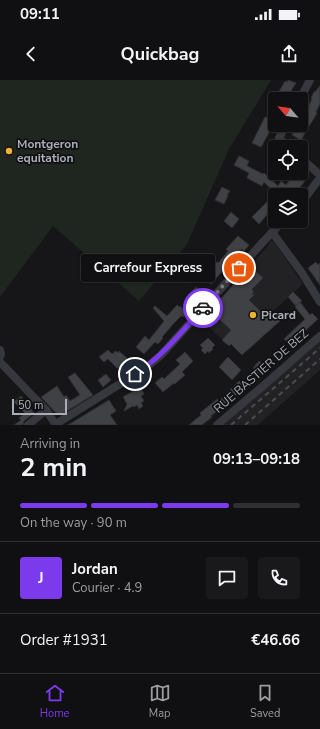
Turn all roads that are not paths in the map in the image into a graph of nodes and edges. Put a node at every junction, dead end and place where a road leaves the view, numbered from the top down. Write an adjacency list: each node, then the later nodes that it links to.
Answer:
1 (310, 80): 2 (street)
2 (304, 92)
3 (308, 165): 4 (street)
4 (320, 177): 5 (street)
5 (308, 193)
6 (276, 228): 7 (street)
7 (272, 232): 8 (street); 15 (street)
8 (320, 302)
9 (320, 336): 16 (street, RUE BASTIER DE BEZ)
10 (0, 350): 11 (street)
11 (0, 357)
12 (0, 362): 13 (street)
13 (46, 410): 14 (street); 15 (street)
14 (28, 425)
15 (56, 425)
16 (217, 425)

